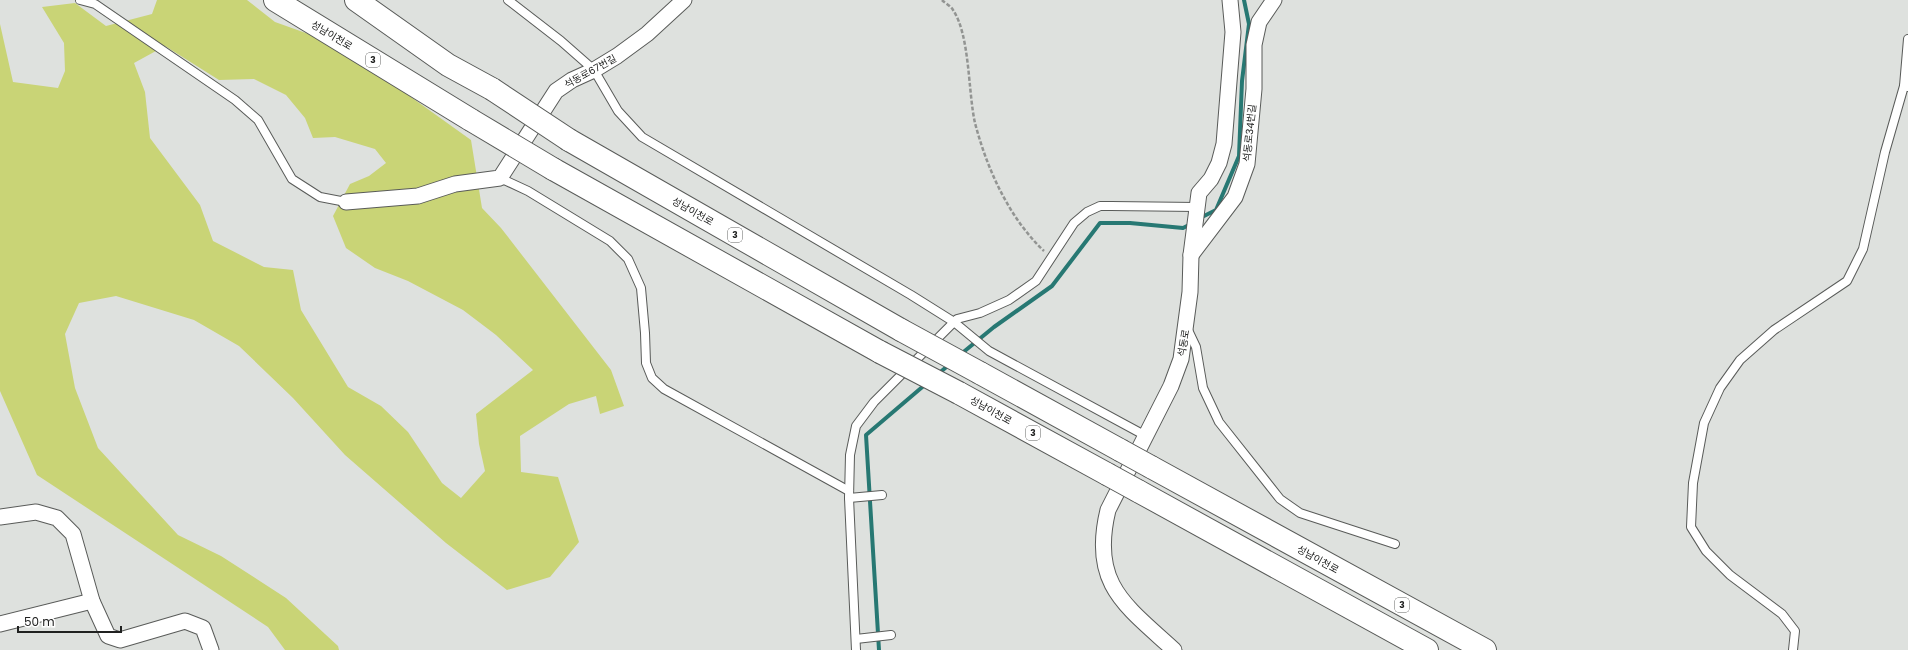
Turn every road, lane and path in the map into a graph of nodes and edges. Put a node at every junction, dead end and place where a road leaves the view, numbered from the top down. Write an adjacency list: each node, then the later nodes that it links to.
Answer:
1 (80, 0): 13 (lane)
2 (275, 0): 31 (highway, 성남이천로 / 3, bridge)
3 (356, 0): 32 (highway, 성남이천로 / 3, bridge)
4 (508, 0): 10 (lane)
5 (684, 0): 10 (street, 석동로67번길)
6 (942, 0): 16 (path)
7 (1230, 0): 14 (street, 석동로)
8 (1274, 0): 15 (street, 석동로34번길)
9 (1908, 39): 11 (lane)
10 (594, 70): 12 (street, 석동로67번길); 17 (lane)
11 (1906, 87): 33 (lane)
12 (500, 178): 13 (street); 20 (lane)
13 (346, 202)
14 (1197, 209): 15 (street, 석동로); 16 (lane)
15 (1191, 255): 18 (street, 석동로)
16 (1052, 258): 17 (lane)
17 (954, 322): 19 (lane); 20 (lane)
18 (1186, 326): 19 (street, 석동로); 23 (lane)
19 (1146, 436): 30 (street, 석동로)
20 (852, 496): 21 (lane); 27 (lane)
21 (879, 496)
22 (0, 518): 24 (street)
23 (1396, 544)
24 (92, 601): 25 (street); 28 (street)
25 (0, 624)
26 (888, 636): 27 (lane)
27 (859, 638): 29 (lane)
28 (211, 650)
29 (856, 650)
30 (1174, 650)
31 (1427, 650)
32 (1486, 650)
33 (1792, 650)

